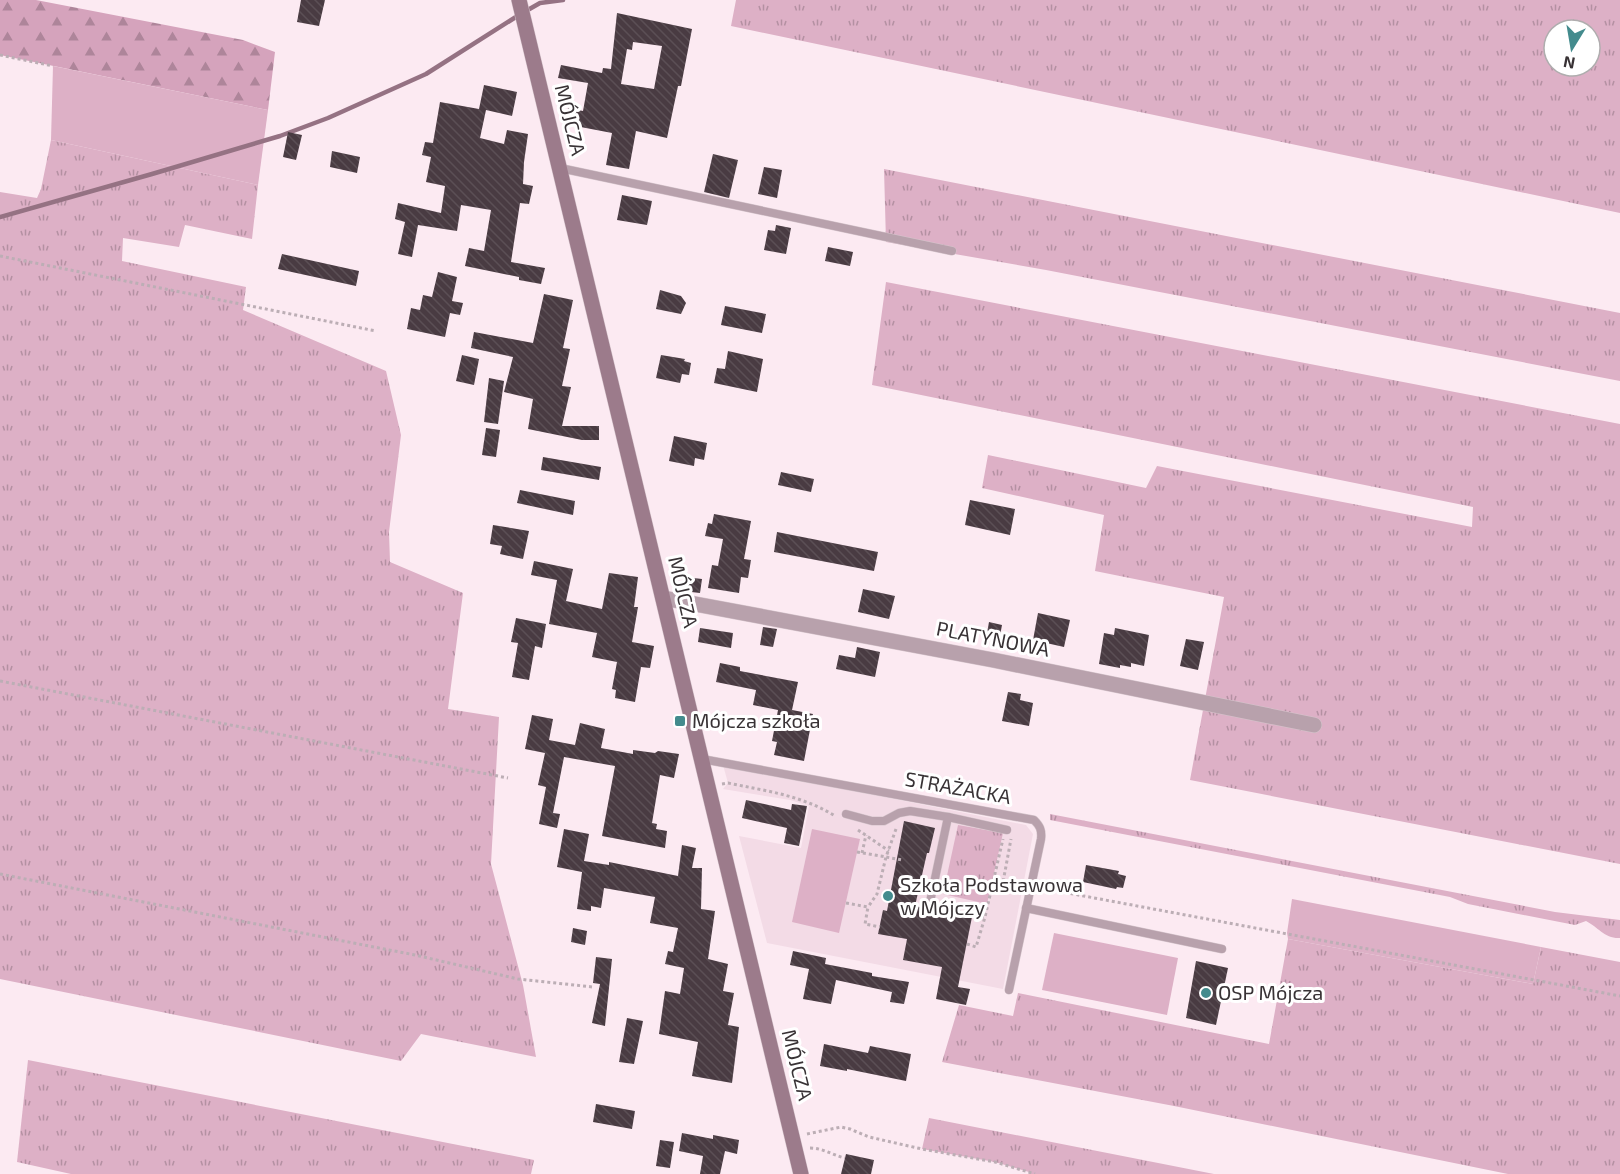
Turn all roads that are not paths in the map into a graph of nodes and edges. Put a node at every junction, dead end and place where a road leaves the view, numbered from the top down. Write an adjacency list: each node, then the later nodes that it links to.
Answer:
1 (519, 2): 2 (street, MÓJCZA)
2 (560, 168): 3 (lane); 4 (street, MÓJCZA)
3 (952, 251)
4 (663, 598): 5 (street, PLATYNOWA); 6 (street, MÓJCZA)
5 (1314, 725)
6 (702, 759): 11 (lane, STRAŻACKA); 14 (street, MÓJCZA)
7 (846, 814): 8 (lane)
8 (948, 818): 9 (lane); 10 (lane)
9 (1006, 830)
10 (930, 902)
11 (1026, 908): 12 (lane); 13 (lane, STRAŻACKA)
12 (1222, 949)
13 (1010, 990)
14 (801, 1174)

